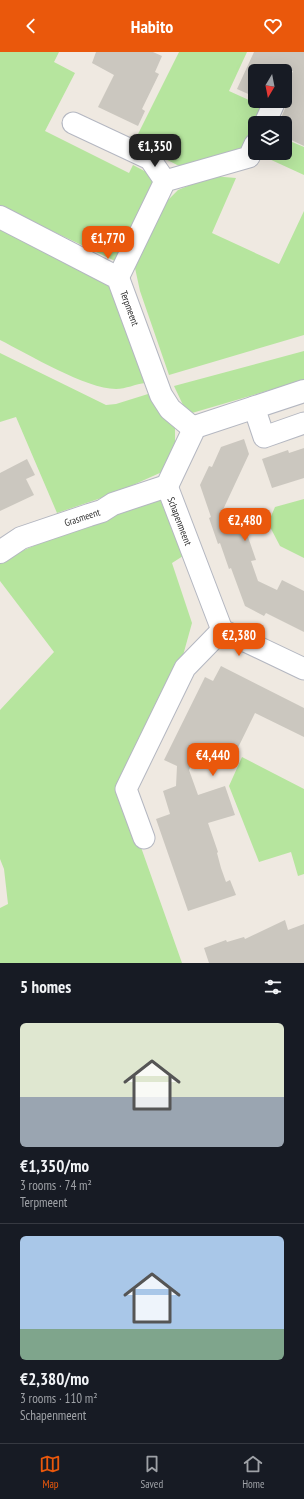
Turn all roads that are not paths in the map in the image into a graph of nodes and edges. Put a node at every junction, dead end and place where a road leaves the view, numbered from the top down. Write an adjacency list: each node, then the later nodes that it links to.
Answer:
1 (73, 123): 3 (street)
2 (248, 157): 3 (street)
3 (165, 181): 5 (street, Terpmeent)
4 (0, 216): 5 (street)
5 (118, 278): 9 (street, Terpmeent)
6 (304, 391): 7 (street)
7 (254, 407): 8 (street); 9 (street)
8 (304, 424)
9 (194, 429): 10 (street, Schapenmeent)
10 (167, 486): 11 (street, Grasmeent); 12 (street, Schapenmeent)
11 (0, 552)
12 (222, 630): 13 (street); 14 (street)
13 (304, 669)
14 (144, 838)

